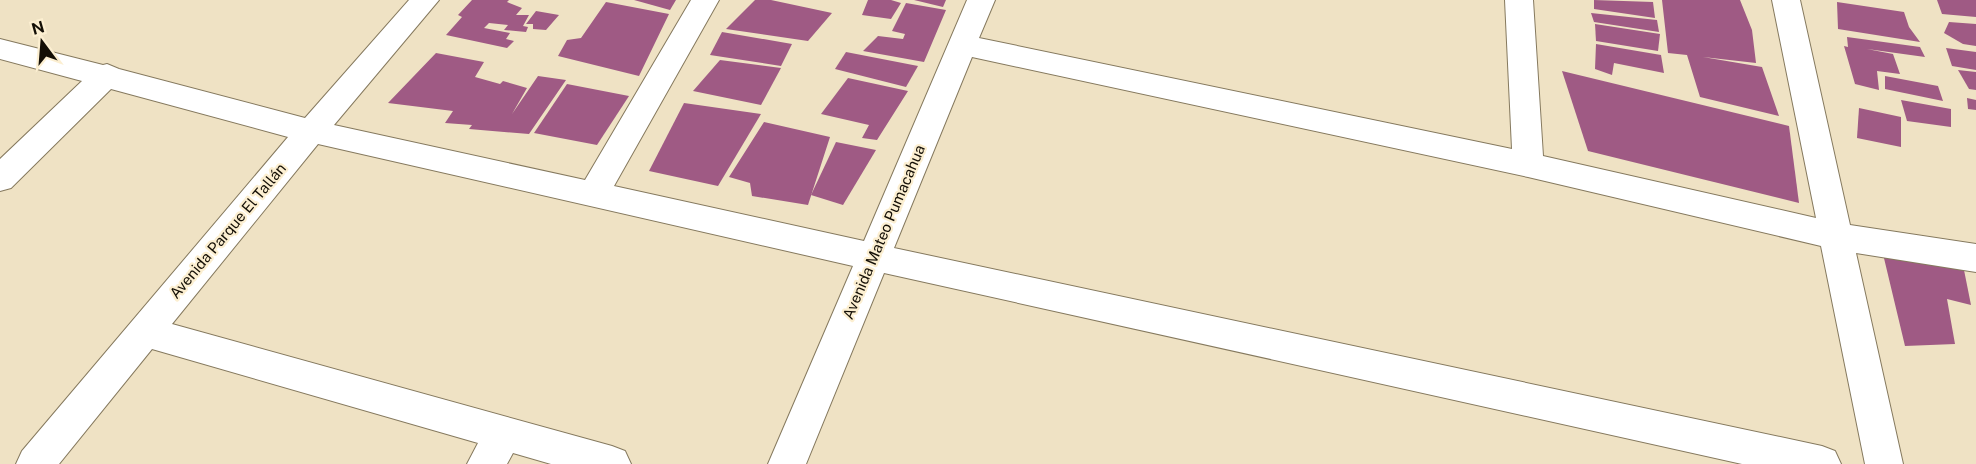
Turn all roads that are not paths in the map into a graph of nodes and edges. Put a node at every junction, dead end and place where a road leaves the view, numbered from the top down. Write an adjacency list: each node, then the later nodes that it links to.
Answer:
1 (424, 0): 9 (street, Avenida Parque El Tallán)
2 (705, 0): 12 (street)
3 (981, 0): 6 (street, Avenida Mateo Pumacahua)
4 (1519, 0): 10 (street)
5 (1786, 0): 13 (street)
6 (962, 45): 10 (street); 14 (street, Avenida Mateo Pumacahua)
7 (0, 49): 8 (street)
8 (107, 75): 9 (street); 11 (street)
9 (311, 131): 12 (street); 16 (street, Avenida Parque El Tallán)
10 (1528, 165): 13 (street)
11 (0, 179)
12 (593, 194): 14 (street)
13 (1836, 236): 15 (street); 22 (street)
14 (874, 257): 20 (street, Avenida Mateo Pumacahua); 21 (street)
15 (1976, 258)
16 (143, 331): 17 (street); 18 (street, Avenida Parque El Tallán)
17 (495, 449): 19 (street)
18 (35, 464)
19 (612, 464)
20 (787, 464)
21 (1822, 464)
22 (1884, 464)

